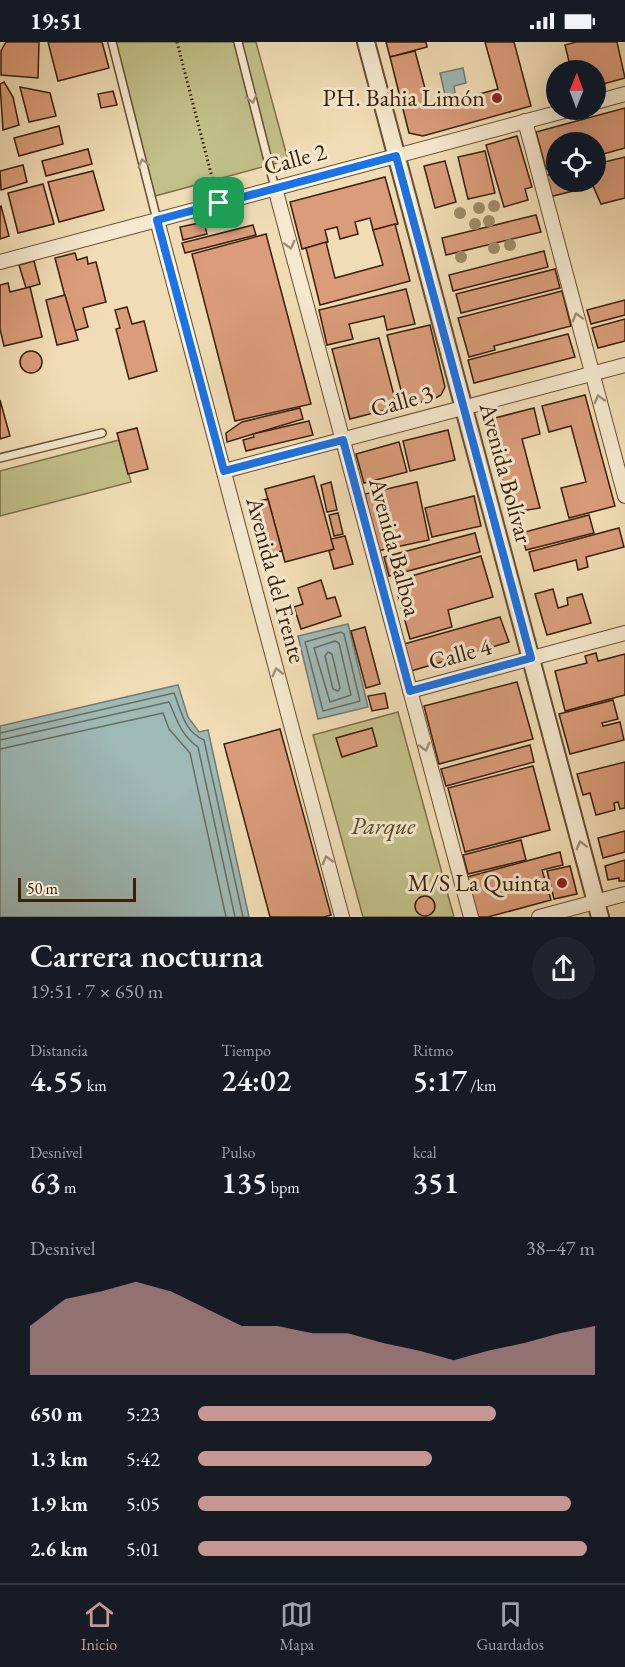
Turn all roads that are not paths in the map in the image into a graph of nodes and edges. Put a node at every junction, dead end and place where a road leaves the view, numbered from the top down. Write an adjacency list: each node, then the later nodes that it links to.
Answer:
1 (112, 42): 10 (lane, one-way to 1)
2 (238, 42): 9 (lane, one-way to 9)
3 (366, 42): 8 (street, Avenida Bolívar)
4 (625, 94): 5 (street)
5 (606, 99)
6 (546, 116): 7 (street, Calle 2)
7 (525, 121): 8 (street, Calle 2); 13 (street, one-way to 7)
8 (396, 156): 9 (street, Calle 2); 14 (street, Avenida Bolívar)
9 (275, 188): 10 (street, Calle 2); 16 (street, Avenida Balboa, one-way to 16)
10 (157, 220): 11 (street, Calle 2); 18 (street, Avenida del Frente)
11 (0, 262)
12 (625, 365): 13 (street, Calle 3)
13 (592, 374): 14 (street, Calle 3); 19 (street, one-way to 13)
14 (464, 408): 16 (street, Calle 3); 21 (street, Avenida Bolívar)
15 (102, 433): 17 (lane)
16 (343, 440): 18 (street, Calle 3); 22 (street, Avenida Balboa)
17 (0, 458)
18 (224, 471): 25 (street, Avenida del Frente, one-way to 18)
19 (625, 496)
20 (625, 633): 21 (street, Calle 4)
21 (531, 658): 22 (street, Calle 4); 24 (street, Avenida Bolívar, one-way to 21)
22 (410, 691): 26 (street, Avenida Balboa, one-way to 26)
23 (625, 894): 24 (street)
24 (598, 909): 27 (street)
25 (342, 917)
26 (471, 917)
27 (539, 917)

